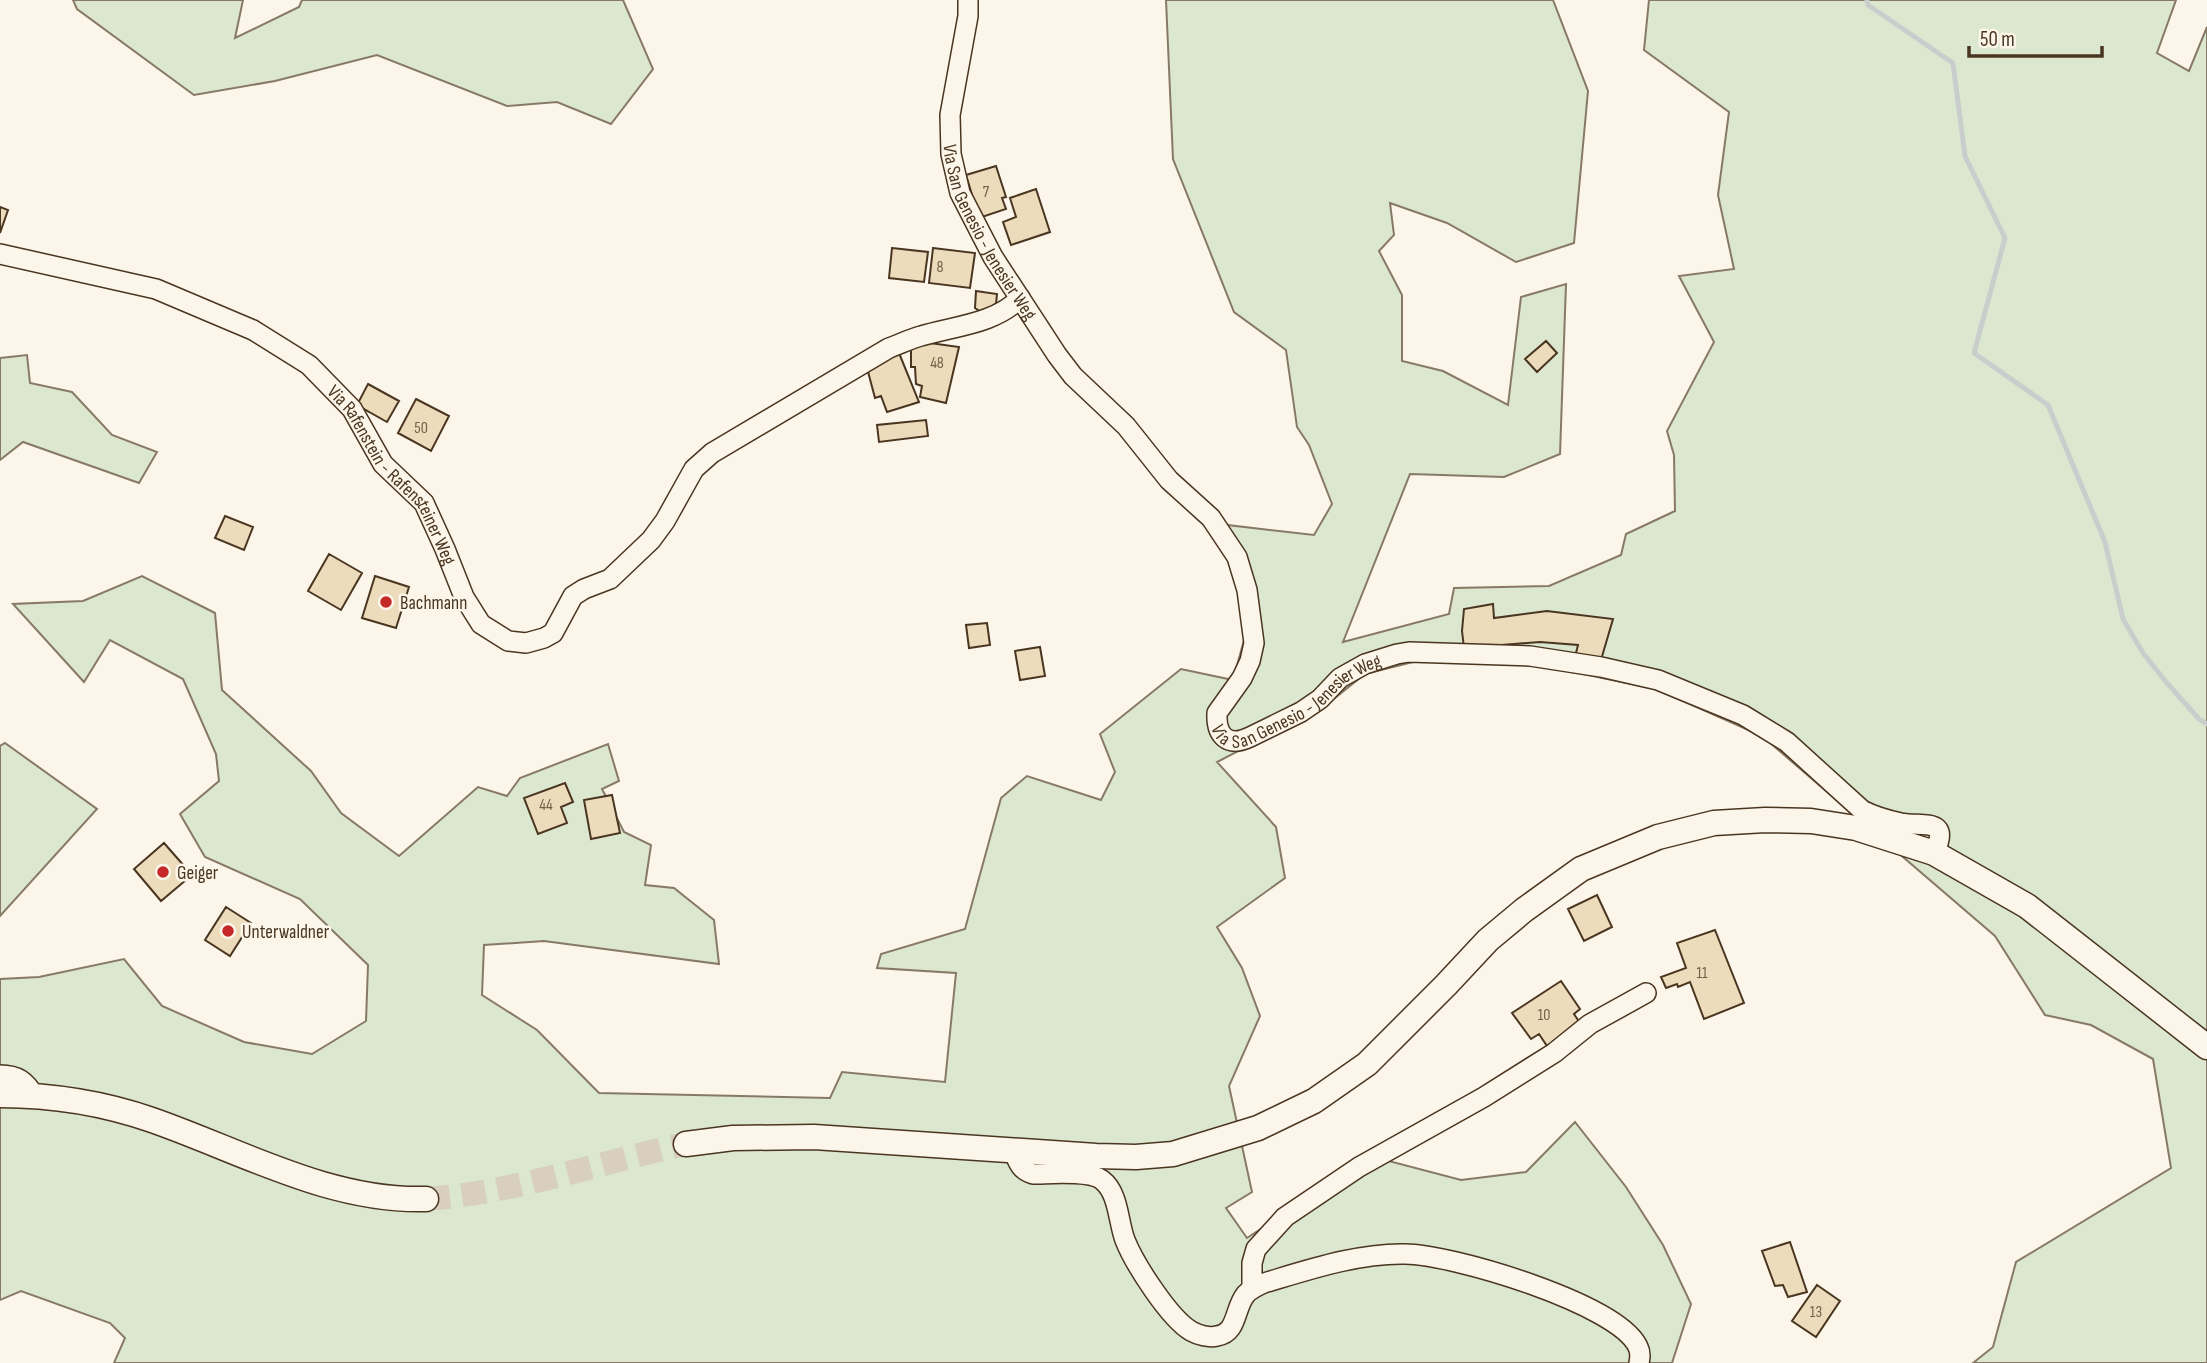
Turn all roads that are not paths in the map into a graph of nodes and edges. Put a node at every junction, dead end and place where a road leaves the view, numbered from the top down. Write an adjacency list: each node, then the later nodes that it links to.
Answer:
1 (968, 0): 3 (street, Via San Genesio - Jenesier Weg)
2 (0, 254): 3 (street, Via Rafenstein - Rafensteiner Weg)
3 (1020, 298): 4 (street, Via San Genesio - Jenesier Weg)
4 (1934, 853): 6 (main road); 11 (main road)
5 (1646, 993): 13 (street)
6 (2207, 1047)
7 (0, 1074): 9 (street)
8 (0, 1095): 9 (main road)
9 (34, 1096): 12 (main road)
10 (686, 1144): 11 (main road)
11 (1013, 1150): 13 (street)
12 (426, 1199)
13 (1252, 1289): 14 (street)
14 (1639, 1363)

